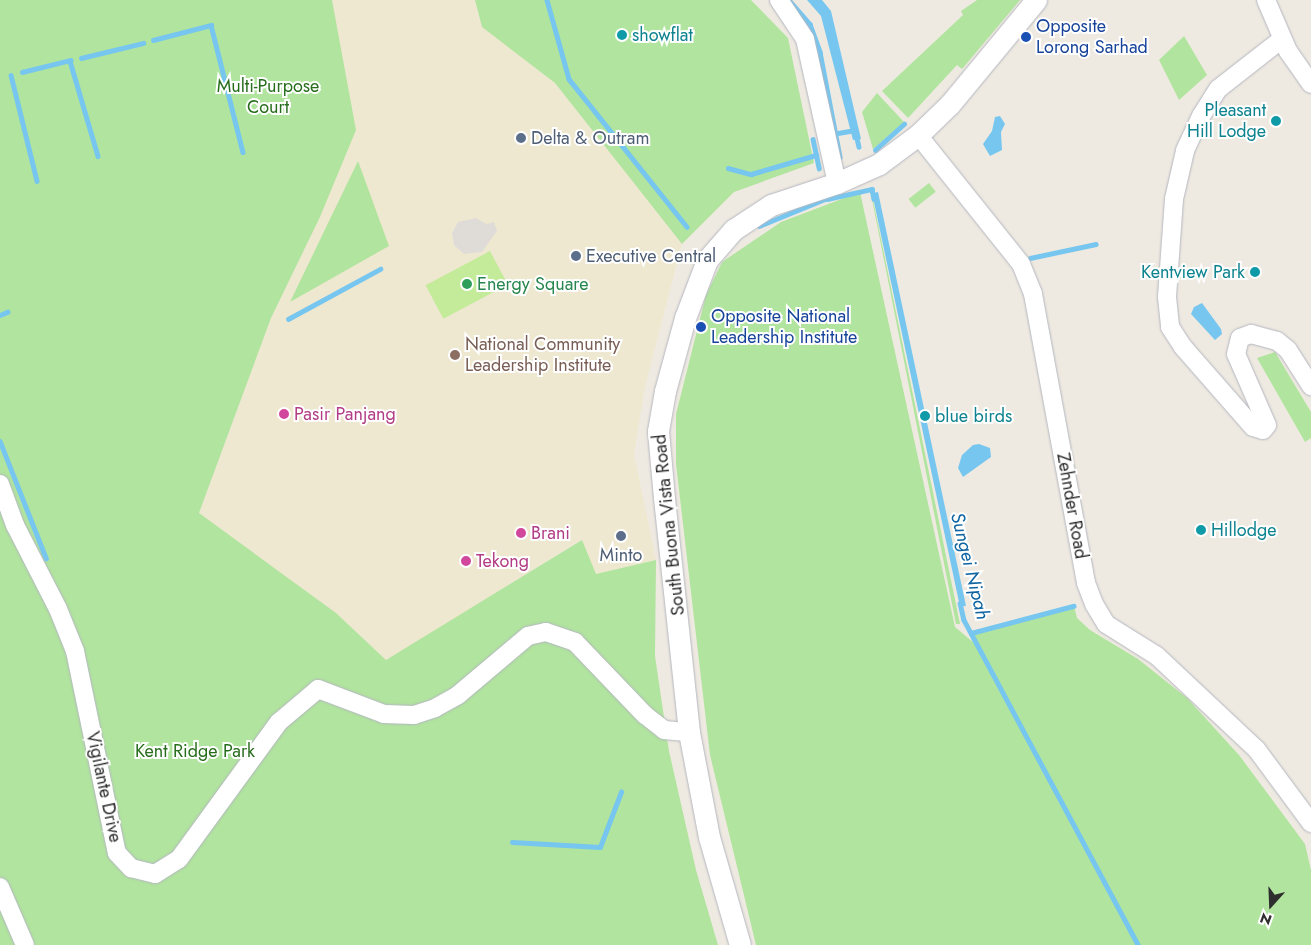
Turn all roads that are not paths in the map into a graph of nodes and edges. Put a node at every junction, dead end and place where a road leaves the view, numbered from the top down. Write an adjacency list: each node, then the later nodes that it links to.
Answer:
1 (779, 0): 7 (street)
2 (1036, 0): 6 (street, South Buona Vista Road)
3 (1266, 0): 4 (street)
4 (1282, 39): 5 (street); 8 (street)
5 (1311, 84)
6 (918, 135): 7 (street, South Buona Vista Road); 11 (street, Zehnder Road)
7 (837, 184): 10 (street, South Buona Vista Road)
8 (1311, 386)
9 (0, 484): 10 (street, Vigilante Drive)
10 (689, 732): 14 (street, South Buona Vista Road)
11 (1311, 823)
12 (0, 887): 13 (street)
13 (25, 945)
14 (740, 945)

